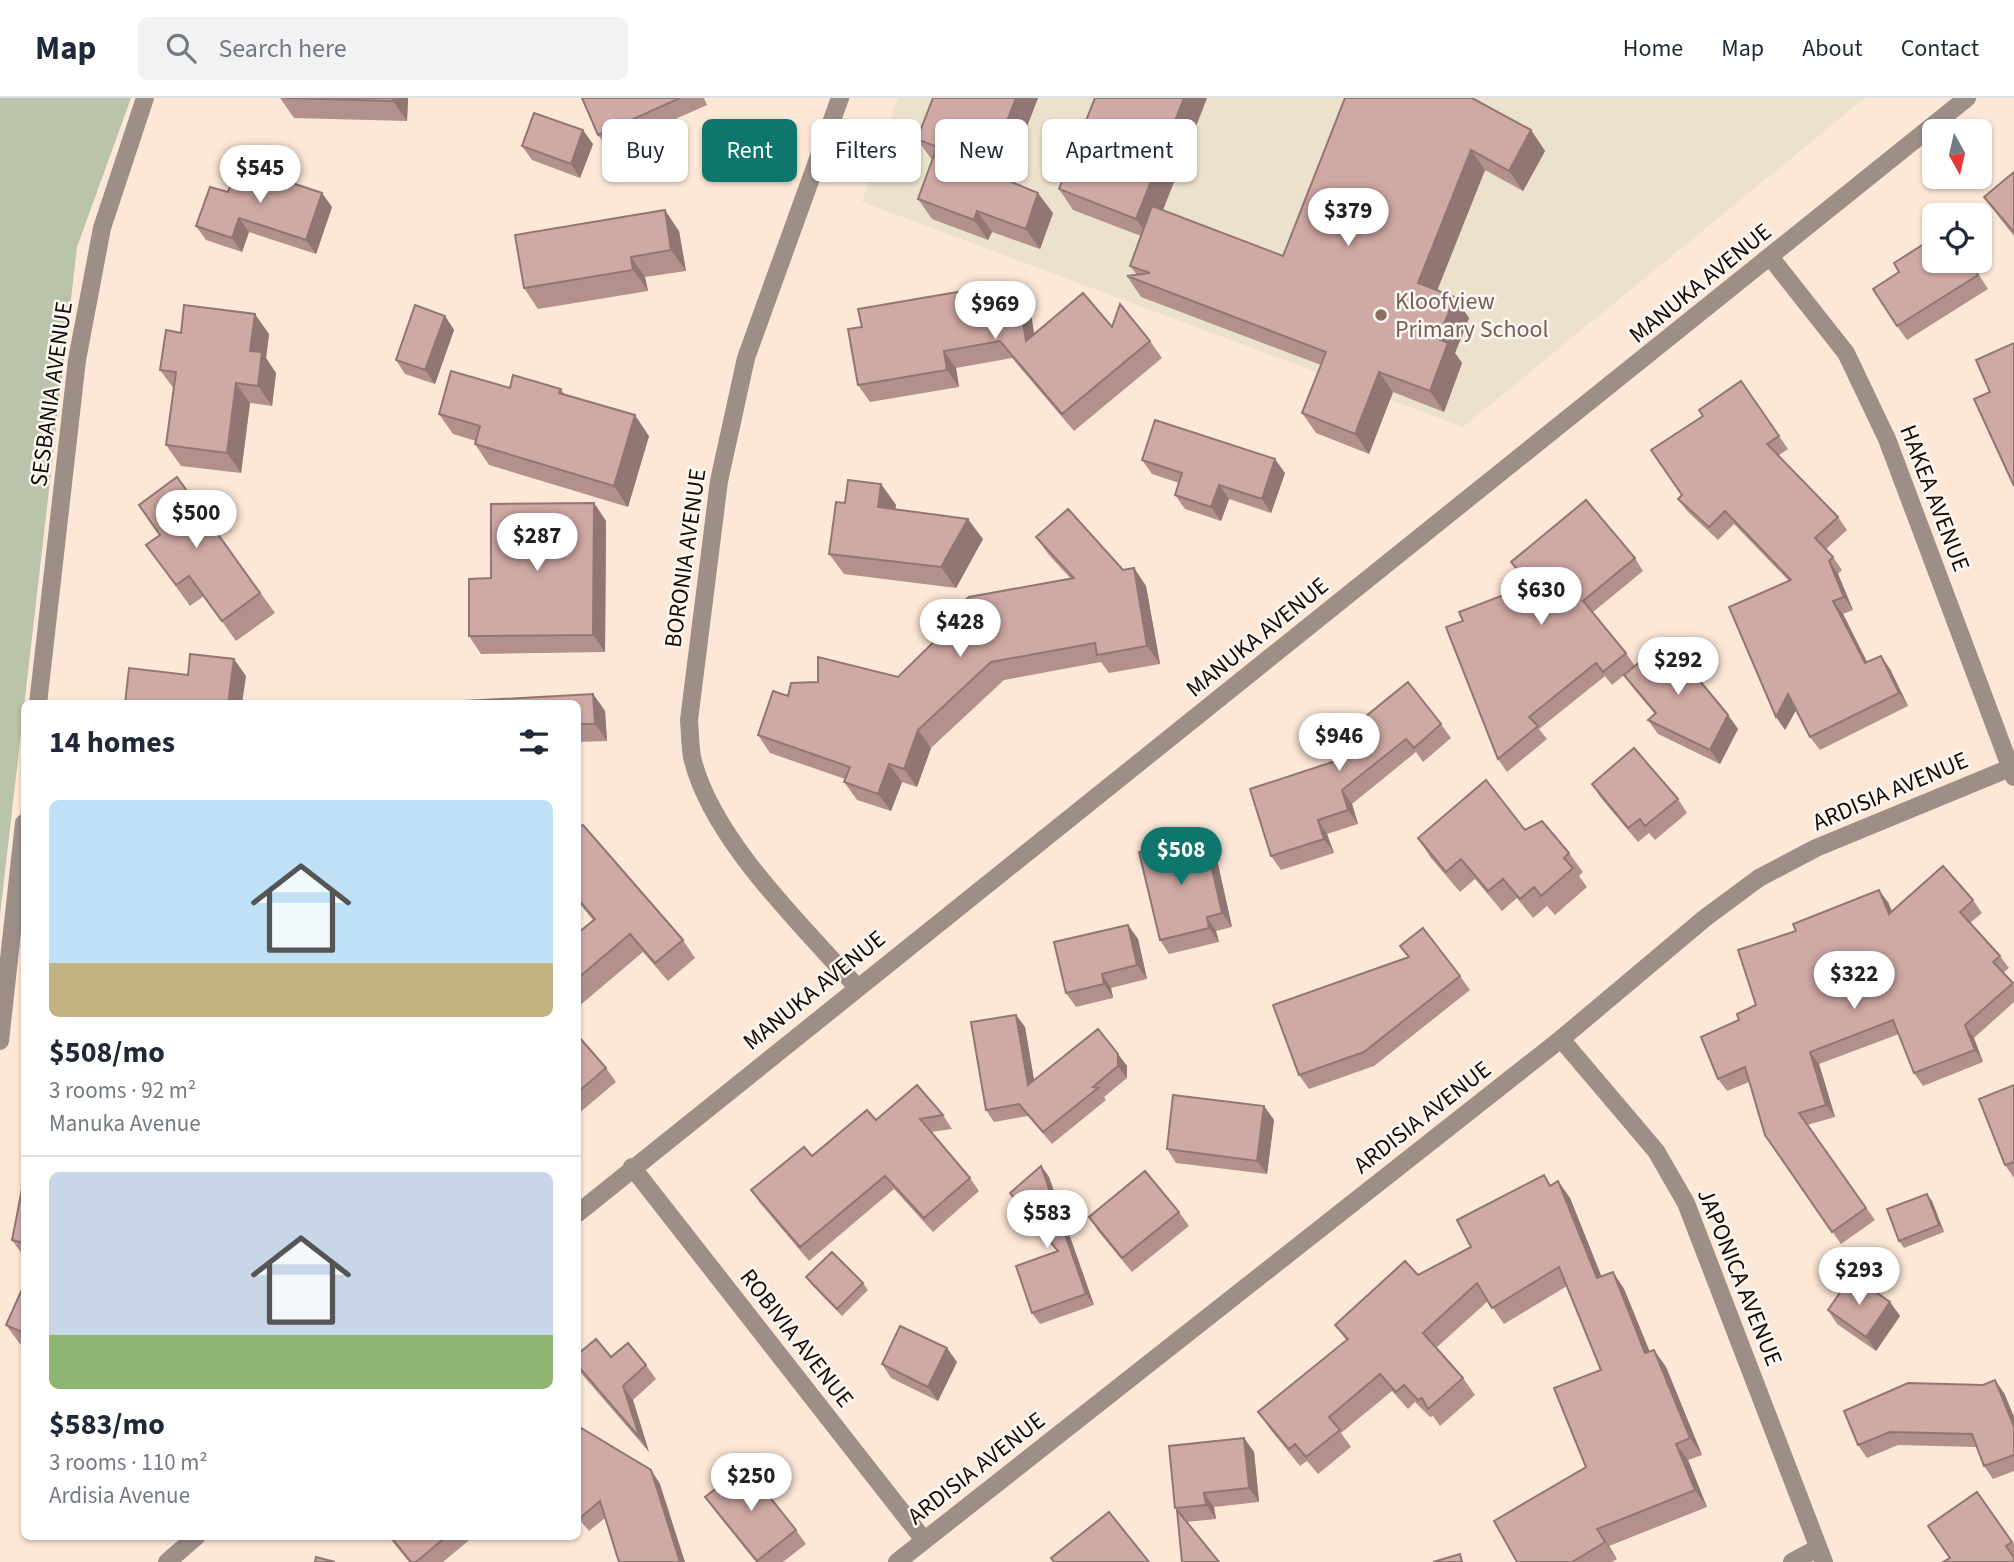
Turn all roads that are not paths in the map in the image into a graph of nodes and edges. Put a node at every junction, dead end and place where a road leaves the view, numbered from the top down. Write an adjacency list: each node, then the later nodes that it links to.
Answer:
1 (145, 98): 5 (street, SESBANIA AVENUE)
2 (840, 98): 8 (street, BORONIA AVENUE)
3 (1967, 98): 4 (street, MANUKA AVENUE)
4 (1771, 258): 6 (street, HAKEA AVENUE); 8 (street, MANUKA AVENUE)
5 (38, 700)
6 (2012, 773): 9 (street, ARDISIA AVENUE)
7 (21, 850): 10 (street)
8 (857, 987): 11 (street, MANUKA AVENUE)
9 (1561, 1039): 14 (street, ARDISIA AVENUE); 15 (street, JAPONICA AVENUE)
10 (0, 1041)
11 (632, 1167): 12 (street, MANUKA AVENUE); 14 (street, ROBIVIA AVENUE)
12 (581, 1210)
13 (192, 1540): 16 (street)
14 (924, 1540): 17 (street, ARDISIA AVENUE)
15 (1821, 1555): 18 (street)
16 (167, 1562)
17 (897, 1562)
18 (1792, 1562)

